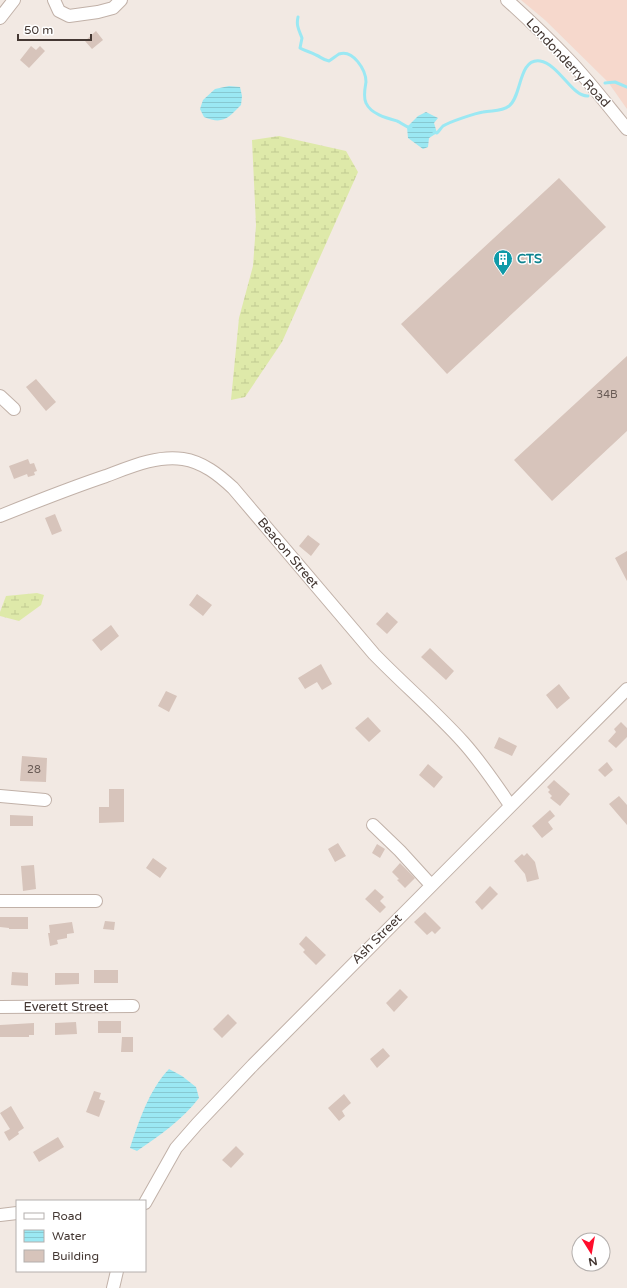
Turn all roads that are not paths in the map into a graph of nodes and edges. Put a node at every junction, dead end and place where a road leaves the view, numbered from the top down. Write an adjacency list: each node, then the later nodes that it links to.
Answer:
1 (54, 0): 2 (street)
2 (121, 0)
3 (507, 0): 6 (street, Londonderry Road)
4 (12, 1): 5 (street)
5 (0, 18)
6 (627, 129)
7 (0, 396): 8 (street)
8 (14, 409)
9 (0, 516): 13 (street, Beacon Street)
10 (627, 689): 13 (street, Ash Street)
11 (0, 796): 12 (street)
12 (44, 800)
13 (510, 805): 15 (street, Ash Street)
14 (373, 825): 15 (street)
15 (431, 885): 20 (street, Ash Street)
16 (96, 901): 17 (street)
17 (0, 902)
18 (133, 1006): 19 (street, Everett Street)
19 (0, 1007)
20 (146, 1201)
21 (16, 1213): 22 (street)
22 (0, 1215)
23 (117, 1272): 24 (street)
24 (113, 1288)

